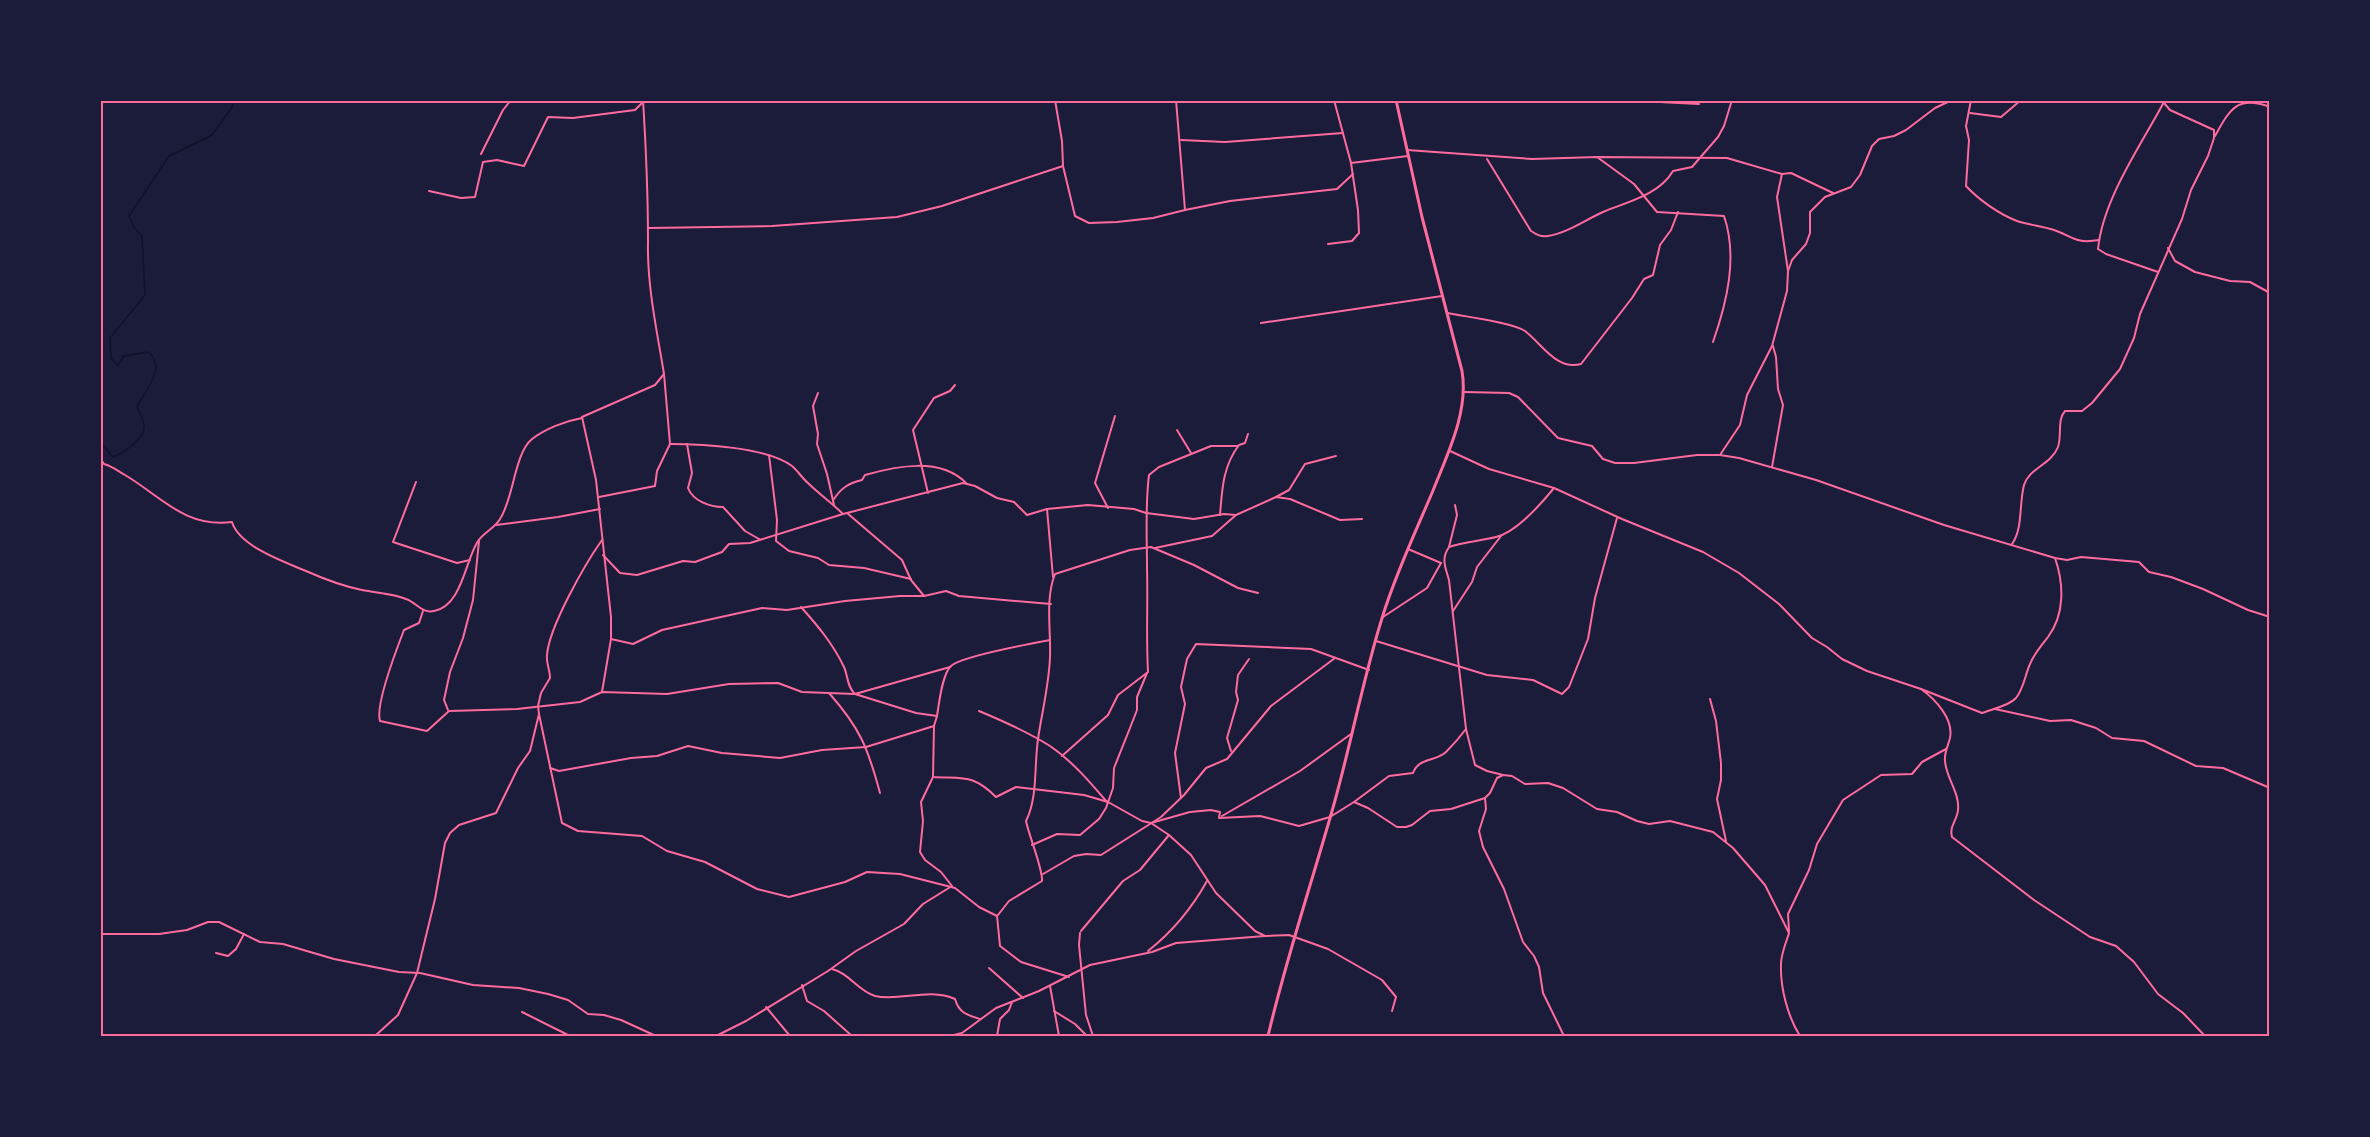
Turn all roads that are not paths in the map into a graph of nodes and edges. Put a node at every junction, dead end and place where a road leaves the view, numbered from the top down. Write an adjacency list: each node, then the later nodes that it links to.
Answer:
1 (511, 100): 20 (street)
2 (1055, 100): 26 (street)
3 (1176, 100): 18 (street)
4 (1334, 100): 16 (street)
5 (1396, 100): 19 (street)
6 (1619, 100): 13 (street)
7 (1732, 100): 24 (street)
8 (1952, 100): 30 (street)
9 (1971, 100): 15 (street)
10 (2021, 100): 15 (street)
11 (643, 101): 29 (street); 34 (street)
12 (2164, 102): 17 (street); 35 (street)
13 (1699, 104)
14 (2270, 107): 17 (street)
15 (1969, 113): 35 (street)
16 (1342, 133): 18 (street); 25 (street)
17 (2214, 138): 37 (street)
18 (1179, 140): 32 (street)
19 (1407, 150): 21 (street); 22 (street)
20 (481, 154)
21 (1408, 156): 25 (street); 41 (street)
22 (1486, 157): 23 (street); 31 (street)
23 (1597, 157): 24 (street); 31 (street)
24 (1701, 158): 28 (street); 31 (street)
25 (1352, 164): 27 (street)
26 (1063, 166): 32 (street); 34 (street)
27 (1353, 174): 32 (street); 36 (street)
28 (1782, 174): 30 (street); 38 (street)
29 (429, 191)
30 (1833, 194): 38 (street)
31 (1644, 195): 33 (street)
32 (1185, 210)
33 (1678, 212): 42 (street); 44 (street)
34 (649, 228): 46 (street)
35 (2099, 240): 39 (street)
36 (1328, 244)
37 (2169, 248): 39 (street); 40 (street)
38 (1788, 271): 45 (street)
39 (2158, 272): 90 (street)
40 (2270, 293)
41 (1442, 296): 42 (street); 43 (street)
42 (1447, 313): 48 (street)
43 (1261, 323)
44 (1713, 342)
45 (1772, 346): 60 (street); 64 (street)
46 (664, 374): 51 (street); 54 (street)
47 (955, 385): 63 (street)
48 (1464, 392): 57 (street); 60 (street)
49 (818, 393): 71 (street)
50 (1115, 416): 75 (street)
51 (582, 417): 70 (street); 84 (street)
52 (1177, 430): 58 (street)
53 (1248, 434): 56 (street)
54 (670, 444): 55 (street); 70 (street)
55 (687, 444): 59 (street); 89 (street)
56 (1238, 446): 58 (street); 80 (street)
57 (1448, 451): 67 (street); 94 (street)
58 (1191, 453): 78 (street)
59 (769, 455): 72 (street); 85 (street)
60 (1720, 455): 64 (street)
61 (1336, 456): 69 (street)
62 (100, 458): 105 (street)
63 (924, 467): 66 (street); 68 (street); 71 (street)
64 (1772, 467): 90 (street)
65 (416, 482): 97 (street)
66 (966, 484): 68 (street); 74 (street)
67 (1554, 488): 82 (street); 86 (street)
68 (928, 493): 77 (street)
69 (1276, 496): 81 (street); 83 (street)
70 (599, 497): 76 (street)
71 (834, 499): 72 (street)
72 (834, 505): 79 (street)
73 (1455, 506): 92 (street)
74 (1047, 508): 75 (street); 99 (street)
75 (1108, 508): 78 (street)
76 (600, 509): 84 (street); 88 (street)
77 (847, 513): 79 (street); 100 (street)
78 (1146, 513): 80 (street); 91 (street)
79 (843, 514): 85 (street)
80 (1220, 515): 81 (street)
81 (1236, 515): 93 (street)
82 (1617, 517): 115 (street); 118 (street)
83 (1362, 519)
84 (495, 525): 87 (street)
85 (776, 534): 89 (street); 100 (street)
86 (1502, 534): 92 (street); 106 (street)
87 (480, 538): 97 (street); 125 (street)
88 (602, 540): 95 (street); 123 (street)
89 (759, 540): 95 (street)
90 (2012, 544): 96 (street)
91 (1146, 547): 93 (street); 99 (street); 117 (street)
92 (1449, 547): 98 (street)
93 (1155, 548): 101 (street)
94 (1408, 549): 98 (street); 108 (street)
95 (603, 555): 109 (street)
96 (2055, 558): 107 (street); 124 (street)
97 (470, 560): 105 (street)
98 (1442, 564): 106 (street); 108 (street)
99 (1053, 579): 103 (street)
100 (911, 580): 102 (street)
101 (1258, 592)
102 (924, 596): 103 (street); 104 (street)
103 (1051, 603): 110 (street)
104 (801, 607): 109 (street); 121 (street)
105 (423, 611): 125 (street)
106 (1453, 611): 115 (street)
107 (2270, 616)
108 (1382, 618): 111 (street)
109 (611, 639): 119 (street)
110 (1050, 639): 114 (street); 132 (street)
111 (1376, 641): 115 (street); 116 (street)
112 (1335, 658): 116 (street); 135 (street); 143 (street)
113 (1249, 659): 135 (street)
114 (950, 667): 121 (street); 128 (street)
115 (1460, 667): 130 (street)
116 (1369, 670): 131 (street)
117 (1148, 672): 136 (street); 145 (street)
118 (1921, 689): 124 (street); 134 (street)
119 (602, 692): 120 (street); 123 (street)
120 (829, 693): 121 (street); 133 (street)
121 (855, 694): 128 (street)
122 (1710, 699): 151 (street)
123 (538, 706): 125 (street); 127 (street)
124 (1993, 709): 140 (street)
125 (449, 711)
126 (979, 711): 132 (street)
127 (539, 714): 137 (street); 167 (street)
128 (937, 716): 129 (street)
129 (934, 726): 133 (street); 139 (street)
130 (1466, 729): 138 (street); 146 (street)
131 (1353, 733): 147 (street); 148 (street)
132 (1038, 740): 136 (street); 141 (street)
133 (866, 747): 137 (street); 142 (street)
134 (1946, 749): 157 (street); 194 (street)
135 (1231, 751): 143 (street)
136 (1062, 756): 145 (street)
137 (549, 768): 155 (street)
138 (1503, 775): 144 (street); 151 (street)
139 (933, 777): 141 (street); 155 (street)
140 (2270, 788)
141 (1035, 789): 145 (street); 152 (street)
142 (880, 793)
143 (1181, 798): 149 (street)
144 (1485, 798): 146 (street); 192 (street)
145 (1108, 802): 149 (street); 152 (street)
146 (1354, 802): 147 (street)
147 (1330, 817): 148 (street); 161 (street)
148 (1219, 818): 149 (street)
149 (1151, 824): 150 (street); 153 (street)
150 (1169, 835): 154 (street); 166 (street)
151 (1726, 843): 157 (street)
152 (1032, 845): 153 (street)
153 (1043, 874): 156 (street)
154 (1208, 880): 160 (street); 163 (street)
155 (952, 886): 156 (street); 165 (street)
156 (997, 916): 168 (street)
157 (1789, 933): 193 (street)
158 (100, 934): 159 (street)
159 (244, 934): 162 (street); 167 (street)
160 (1264, 936): 161 (street); 163 (street)
161 (1295, 937): 175 (street); 191 (street)
162 (216, 953)
163 (1146, 953): 166 (street)
164 (989, 968): 171 (street)
165 (832, 969): 169 (street); 177 (street)
166 (1082, 970): 168 (street); 189 (street)
167 (417, 973): 179 (street); 181 (street)
168 (1069, 977): 170 (street)
169 (802, 985): 173 (street); 184 (street)
170 (1050, 985): 171 (street); 174 (street)
171 (1023, 998): 172 (street)
172 (1012, 1002): 177 (street); 187 (street)
173 (766, 1007): 182 (street); 183 (street)
174 (1054, 1011): 188 (street); 189 (street)
175 (1392, 1011)
176 (522, 1012): 180 (street)
177 (980, 1019): 178 (street)
178 (962, 1033): 185 (street); 186 (street)
179 (375, 1036)
180 (570, 1036)
181 (656, 1036)
182 (716, 1036)
183 (790, 1036)
184 (852, 1036)
185 (950, 1036)
186 (957, 1036)
187 (997, 1036)
188 (1059, 1036)
189 (1093, 1036): 190 (street)
190 (1108, 1036)
191 (1268, 1036)
192 (1564, 1036)
193 (1800, 1036)
194 (2205, 1036)

